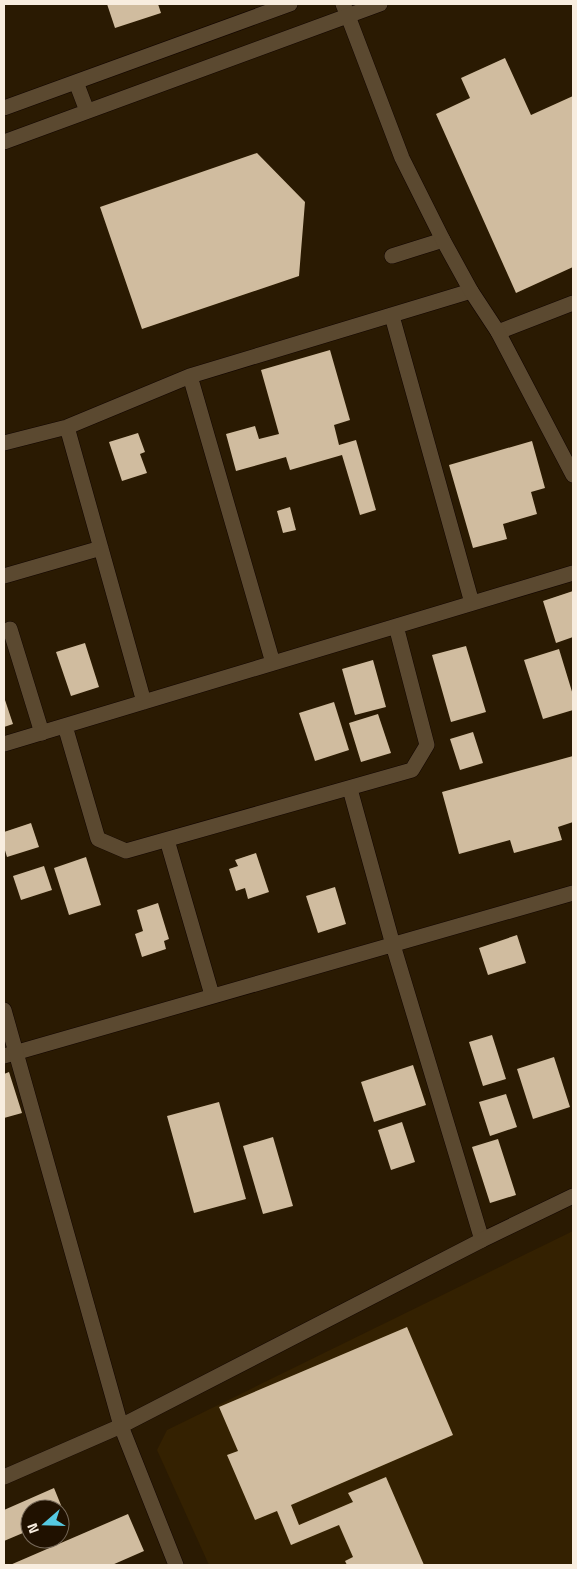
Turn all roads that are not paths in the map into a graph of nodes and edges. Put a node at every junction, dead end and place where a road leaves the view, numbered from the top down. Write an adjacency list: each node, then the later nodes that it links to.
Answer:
1 (290, 4): 4 (street)
2 (380, 4): 3 (street)
3 (346, 10): 6 (street); 8 (street)
4 (76, 82): 5 (street); 6 (street)
5 (4, 108)
6 (87, 111): 7 (street)
7 (4, 142)
8 (443, 240): 9 (street); 10 (street)
9 (392, 256)
10 (471, 291): 12 (street); 13 (street)
11 (573, 304): 13 (street)
12 (392, 316): 14 (street); 21 (street)
13 (498, 332): 17 (street)
14 (190, 376): 15 (street); 24 (street)
15 (67, 427): 16 (street); 18 (street)
16 (4, 443)
17 (573, 475)
18 (101, 548): 20 (street); 25 (street)
19 (573, 573): 21 (street)
20 (4, 576)
21 (472, 603): 22 (street)
22 (396, 626): 24 (street); 29 (street)
23 (10, 629): 27 (street)
24 (273, 663): 25 (street)
25 (144, 702): 26 (street)
26 (65, 726): 27 (street); 30 (street)
27 (42, 733): 28 (street)
28 (4, 744)
29 (350, 789): 30 (street); 32 (street)
30 (167, 840): 33 (street)
31 (572, 897): 32 (street)
32 (393, 945): 33 (street); 37 (street)
33 (212, 995): 35 (street)
34 (4, 1010): 35 (street)
35 (10, 1054): 38 (street)
36 (573, 1196): 37 (street)
37 (482, 1240): 38 (street)
38 (121, 1426): 39 (street); 40 (street)
39 (4, 1477)
40 (176, 1565)

